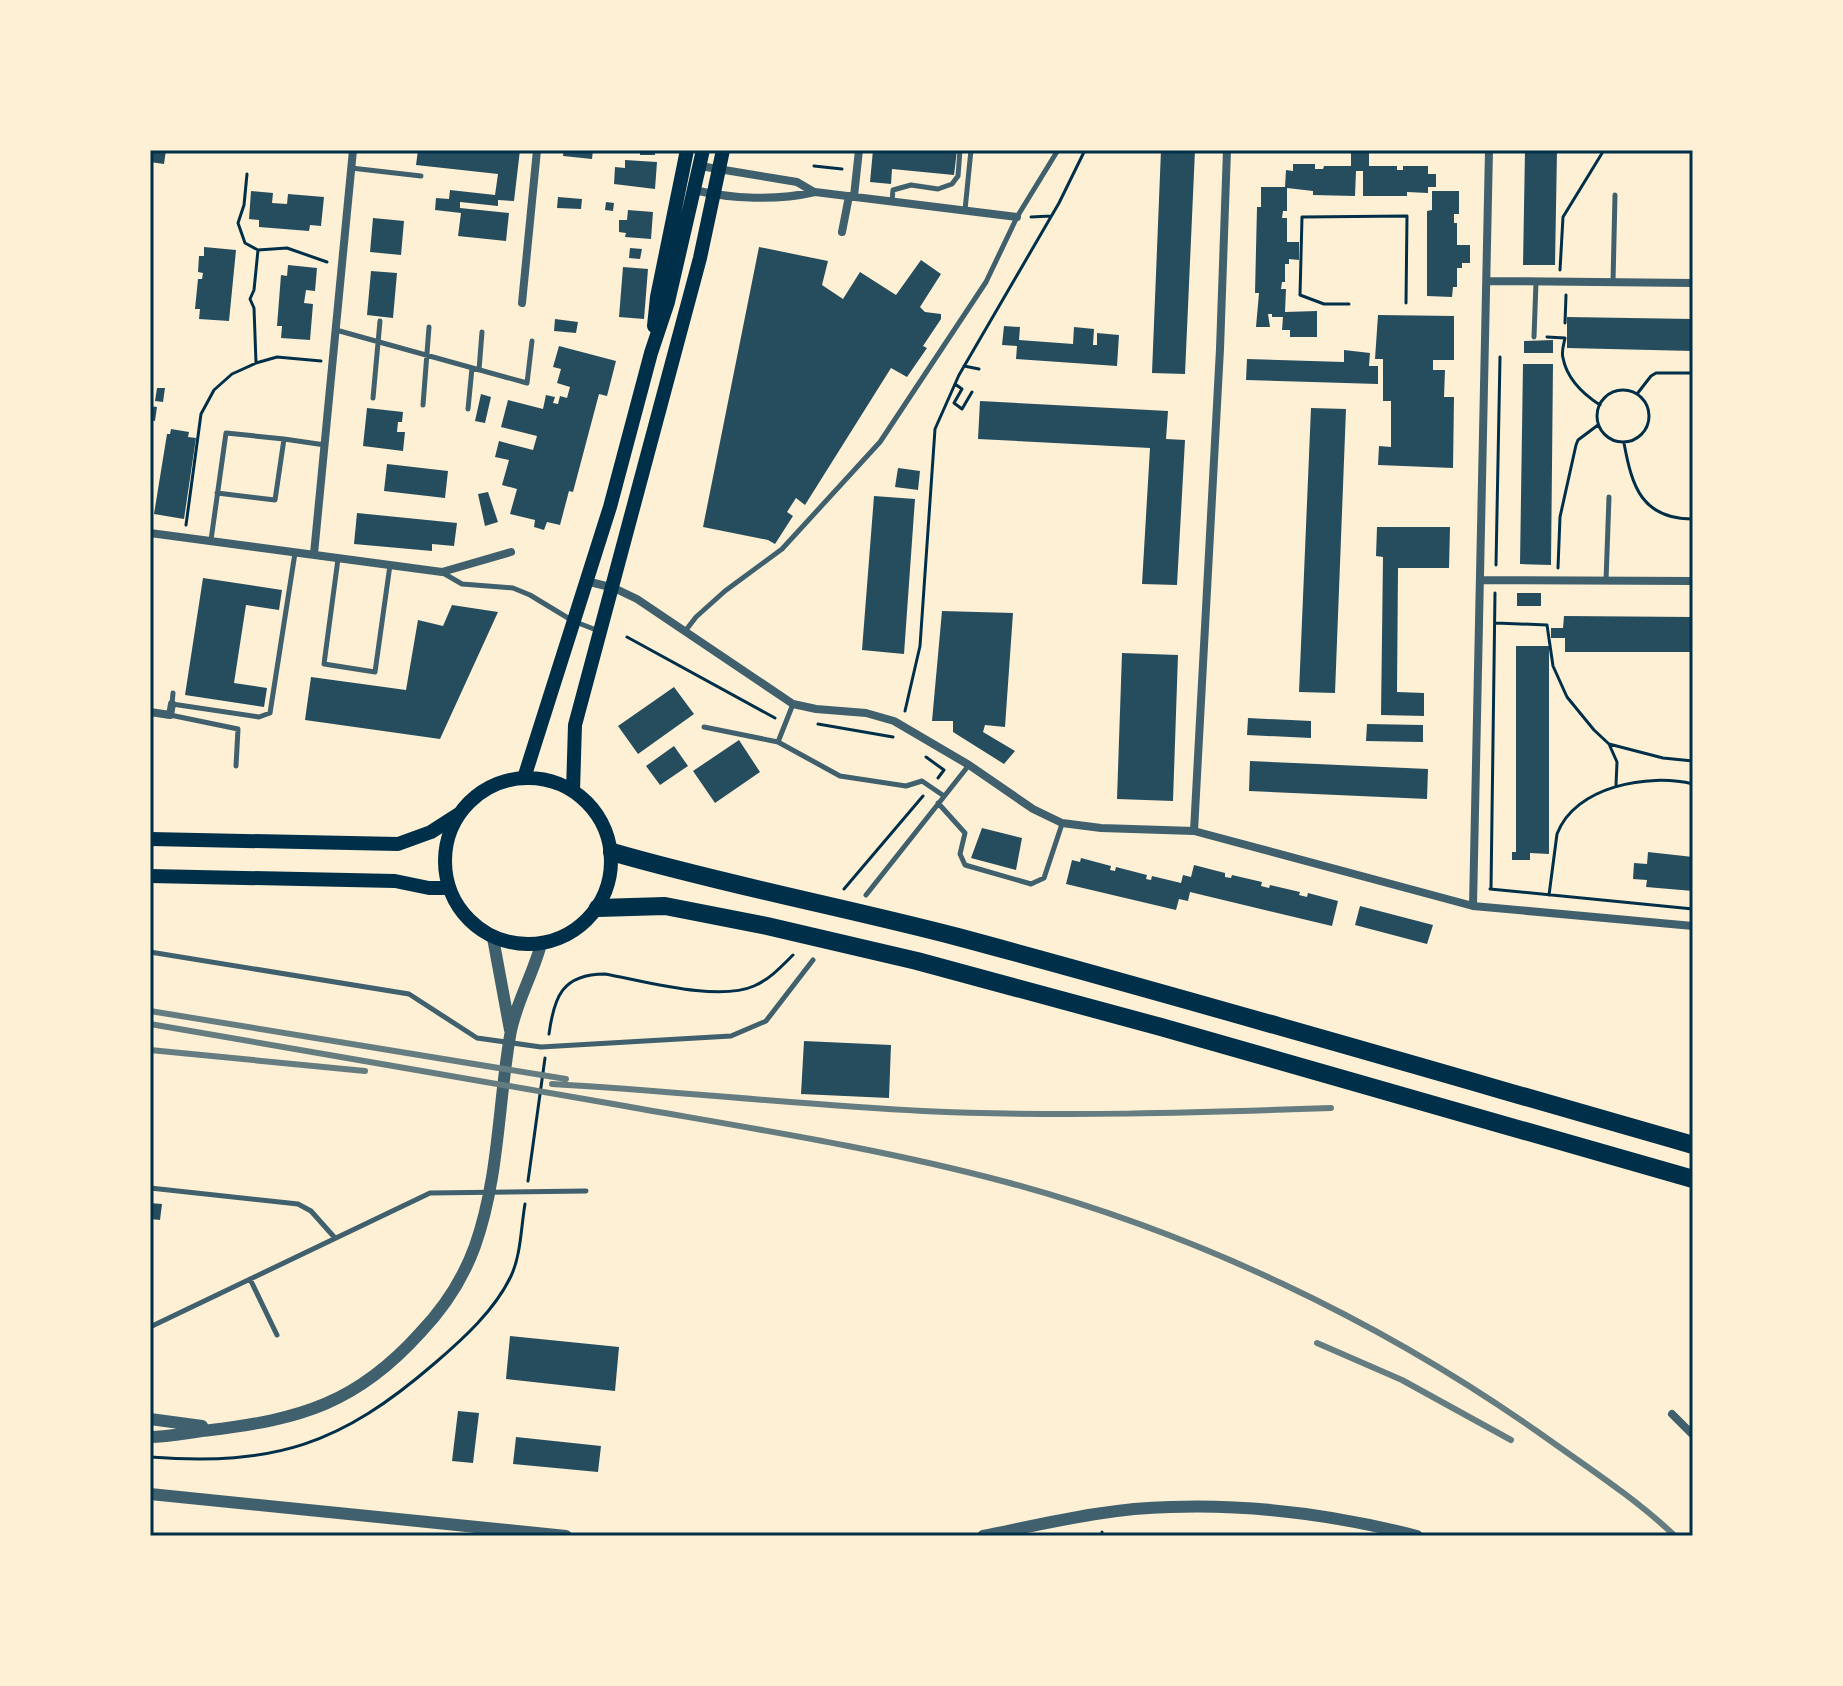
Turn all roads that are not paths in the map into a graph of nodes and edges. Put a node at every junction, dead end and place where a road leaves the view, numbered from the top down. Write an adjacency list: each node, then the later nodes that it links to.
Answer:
1 (353, 150): 13 (street)
2 (537, 150): 29 (street)
3 (687, 150): 37 (main road)
4 (703, 150): 12 (main road)
5 (723, 150): 14 (main road)
6 (859, 150): 20 (street)
7 (960, 150): 21 (lane)
8 (971, 150): 22 (lane)
9 (1058, 150): 23 (lane)
10 (1227, 150): 78 (street)
11 (1489, 150): 25 (street)
12 (700, 166): 14 (street); 16 (main road)
13 (351, 168): 15 (lane); 32 (street)
14 (719, 169): 17 (street); 18 (main road)
15 (421, 176)
16 (694, 190): 18 (street); 37 (main road)
17 (815, 192): 18 (street); 20 (street)
18 (713, 195): 59 (main road)
19 (1615, 195): 27 (lane)
20 (852, 196): 21 (street); 24 (street)
21 (892, 201): 22 (street)
22 (965, 210): 23 (street)
23 (1017, 217): 61 (lane)
24 (842, 232)
25 (1488, 281): 26 (street); 55 (street)
26 (1536, 282): 27 (street); 34 (lane)
27 (1613, 283): 28 (street)
28 (1693, 283)
29 (522, 303)
30 (380, 321): 36 (lane)
31 (429, 327): 38 (lane)
32 (336, 330): 36 (lane); 44 (street)
33 (482, 332): 39 (lane)
34 (1534, 337)
35 (532, 341): 39 (lane)
36 (378, 342): 38 (lane); 40 (lane)
37 (651, 353): 56 (main road)
38 (427, 355): 39 (lane); 41 (lane)
39 (475, 369): 42 (lane)
40 (373, 398)
41 (423, 405)
42 (468, 409)
43 (284, 439): 44 (lane); 45 (lane); 45 (lane)
44 (326, 445): 51 (street)
45 (217, 493): 48 (lane)
46 (1609, 497): 58 (lane)
47 (150, 533): 48 (street)
48 (211, 541): 49 (street)
49 (296, 552): 51 (street); 64 (lane)
50 (511, 552): 54 (street)
51 (314, 554): 52 (street)
52 (339, 558): 53 (street); 53 (lane)
53 (390, 565): 54 (street)
54 (442, 572): 60 (lane)
55 (1482, 580): 58 (street); 84 (street)
56 (586, 581): 59 (street); 60 (main road)
57 (1693, 581): 58 (street)
58 (1606, 582)
59 (614, 588): 61 (street); 62 (main road)
60 (573, 621): 62 (lane); 72 (main road)
61 (686, 630): 65 (street)
62 (600, 631): 73 (main road)
63 (173, 693): 64 (lane)
64 (172, 704): 67 (street)
65 (793, 704): 69 (lane); 70 (street)
66 (150, 712): 67 (street)
67 (170, 715): 71 (lane)
68 (704, 727): 69 (lane)
69 (778, 742): 74 (lane)
70 (969, 765): 74 (lane); 77 (street)
71 (236, 766)
72 (524, 778): 73 (main road); 76 (main road)
73 (573, 791): 80 (main road)
74 (944, 796): 75 (lane)
75 (938, 803): 77 (lane); 83 (lane)
76 (459, 814): 79 (main road); 82 (main road)
77 (1062, 823): 78 (street)
78 (1194, 831): 84 (street)
79 (150, 839)
80 (612, 852): 85 (main road); 92 (highway)
81 (150, 876): 82 (main road)
82 (449, 888): 87 (main road)
83 (866, 895)
84 (1473, 906): 86 (street)
85 (598, 908): 88 (main road); 93 (highway)
86 (1693, 926)
87 (493, 938): 88 (main road); 91 (street)
88 (541, 944): 91 (street)
89 (150, 952): 90 (lane)
90 (813, 960)
91 (510, 1033): 102 (street)
92 (1693, 1145)
93 (1693, 1179)
94 (150, 1188): 96 (lane)
95 (586, 1191): 96 (lane)
96 (335, 1238): 97 (lane)
97 (250, 1279): 98 (lane); 99 (lane)
98 (150, 1327)
99 (277, 1335)
100 (1672, 1414): 103 (street)
101 (150, 1419): 102 (street)
102 (221, 1429): 104 (street)
103 (1693, 1435)
104 (150, 1437)
105 (150, 1494): 106 (street)
106 (566, 1536)
107 (983, 1536): 108 (street)
108 (1417, 1536)

